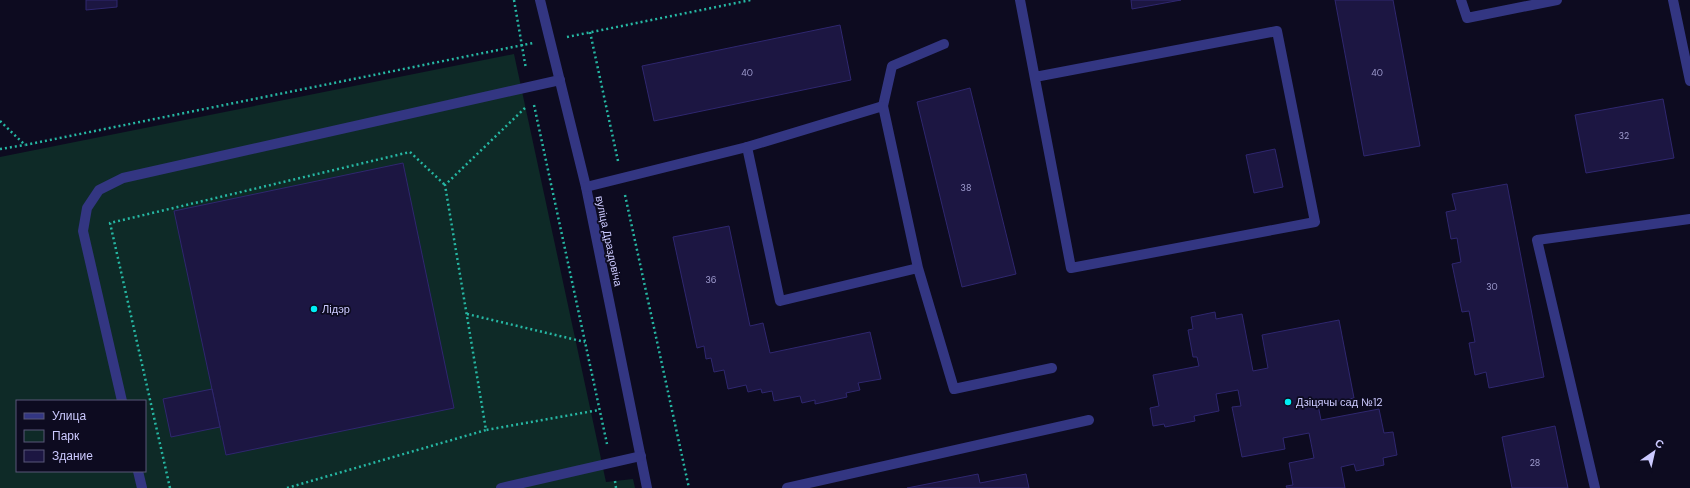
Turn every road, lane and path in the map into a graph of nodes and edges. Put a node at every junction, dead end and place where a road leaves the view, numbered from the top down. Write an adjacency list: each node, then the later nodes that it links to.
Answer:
1 (514, 0): 11 (path)
2 (540, 0): 9 (street, вуліца Драздовіча)
3 (751, 0): 8 (path)
4 (1020, 0): 12 (street)
5 (1461, 0): 6 (street)
6 (1557, 0)
7 (1673, 0): 14 (street)
8 (590, 32): 9 (path); 22 (path)
9 (550, 40): 11 (path); 13 (street, вуліца Драздовіча)
10 (944, 44): 17 (street)
11 (521, 46): 15 (path); 19 (path)
12 (1034, 76): 12 (street)
13 (560, 80): 15 (street); 24 (street, вуліца Драздовіча)
14 (1690, 81)
15 (530, 87): 16 (path); 30 (street)
16 (533, 100): 23 (path); 28 (path)
17 (883, 106): 20 (street); 26 (street)
18 (0, 121): 19 (path)
19 (25, 144): 21 (path)
20 (747, 147): 22 (street); 26 (street)
21 (0, 149)
22 (622, 178): 24 (street); 43 (path)
23 (445, 185): 27 (path); 38 (path)
24 (586, 187): 34 (street, вуліца Драздовіча)
25 (1690, 219): 45 (street)
26 (918, 268): 29 (street)
27 (467, 314): 28 (path); 33 (path)
28 (585, 342): 31 (path)
29 (1052, 368)
30 (122, 400)
31 (599, 410): 33 (path); 35 (path)
32 (1089, 420): 44 (street)
33 (486, 430): 39 (path)
34 (641, 456): 35 (street); 42 (street, вуліца Драздовіча)
35 (611, 463): 40 (street); 41 (path)
36 (138, 472): 37 (street)
37 (142, 488)
38 (170, 488)
39 (286, 488)
40 (501, 488)
41 (616, 488)
42 (648, 488)
43 (689, 488)
44 (787, 488)
45 (1595, 488)

